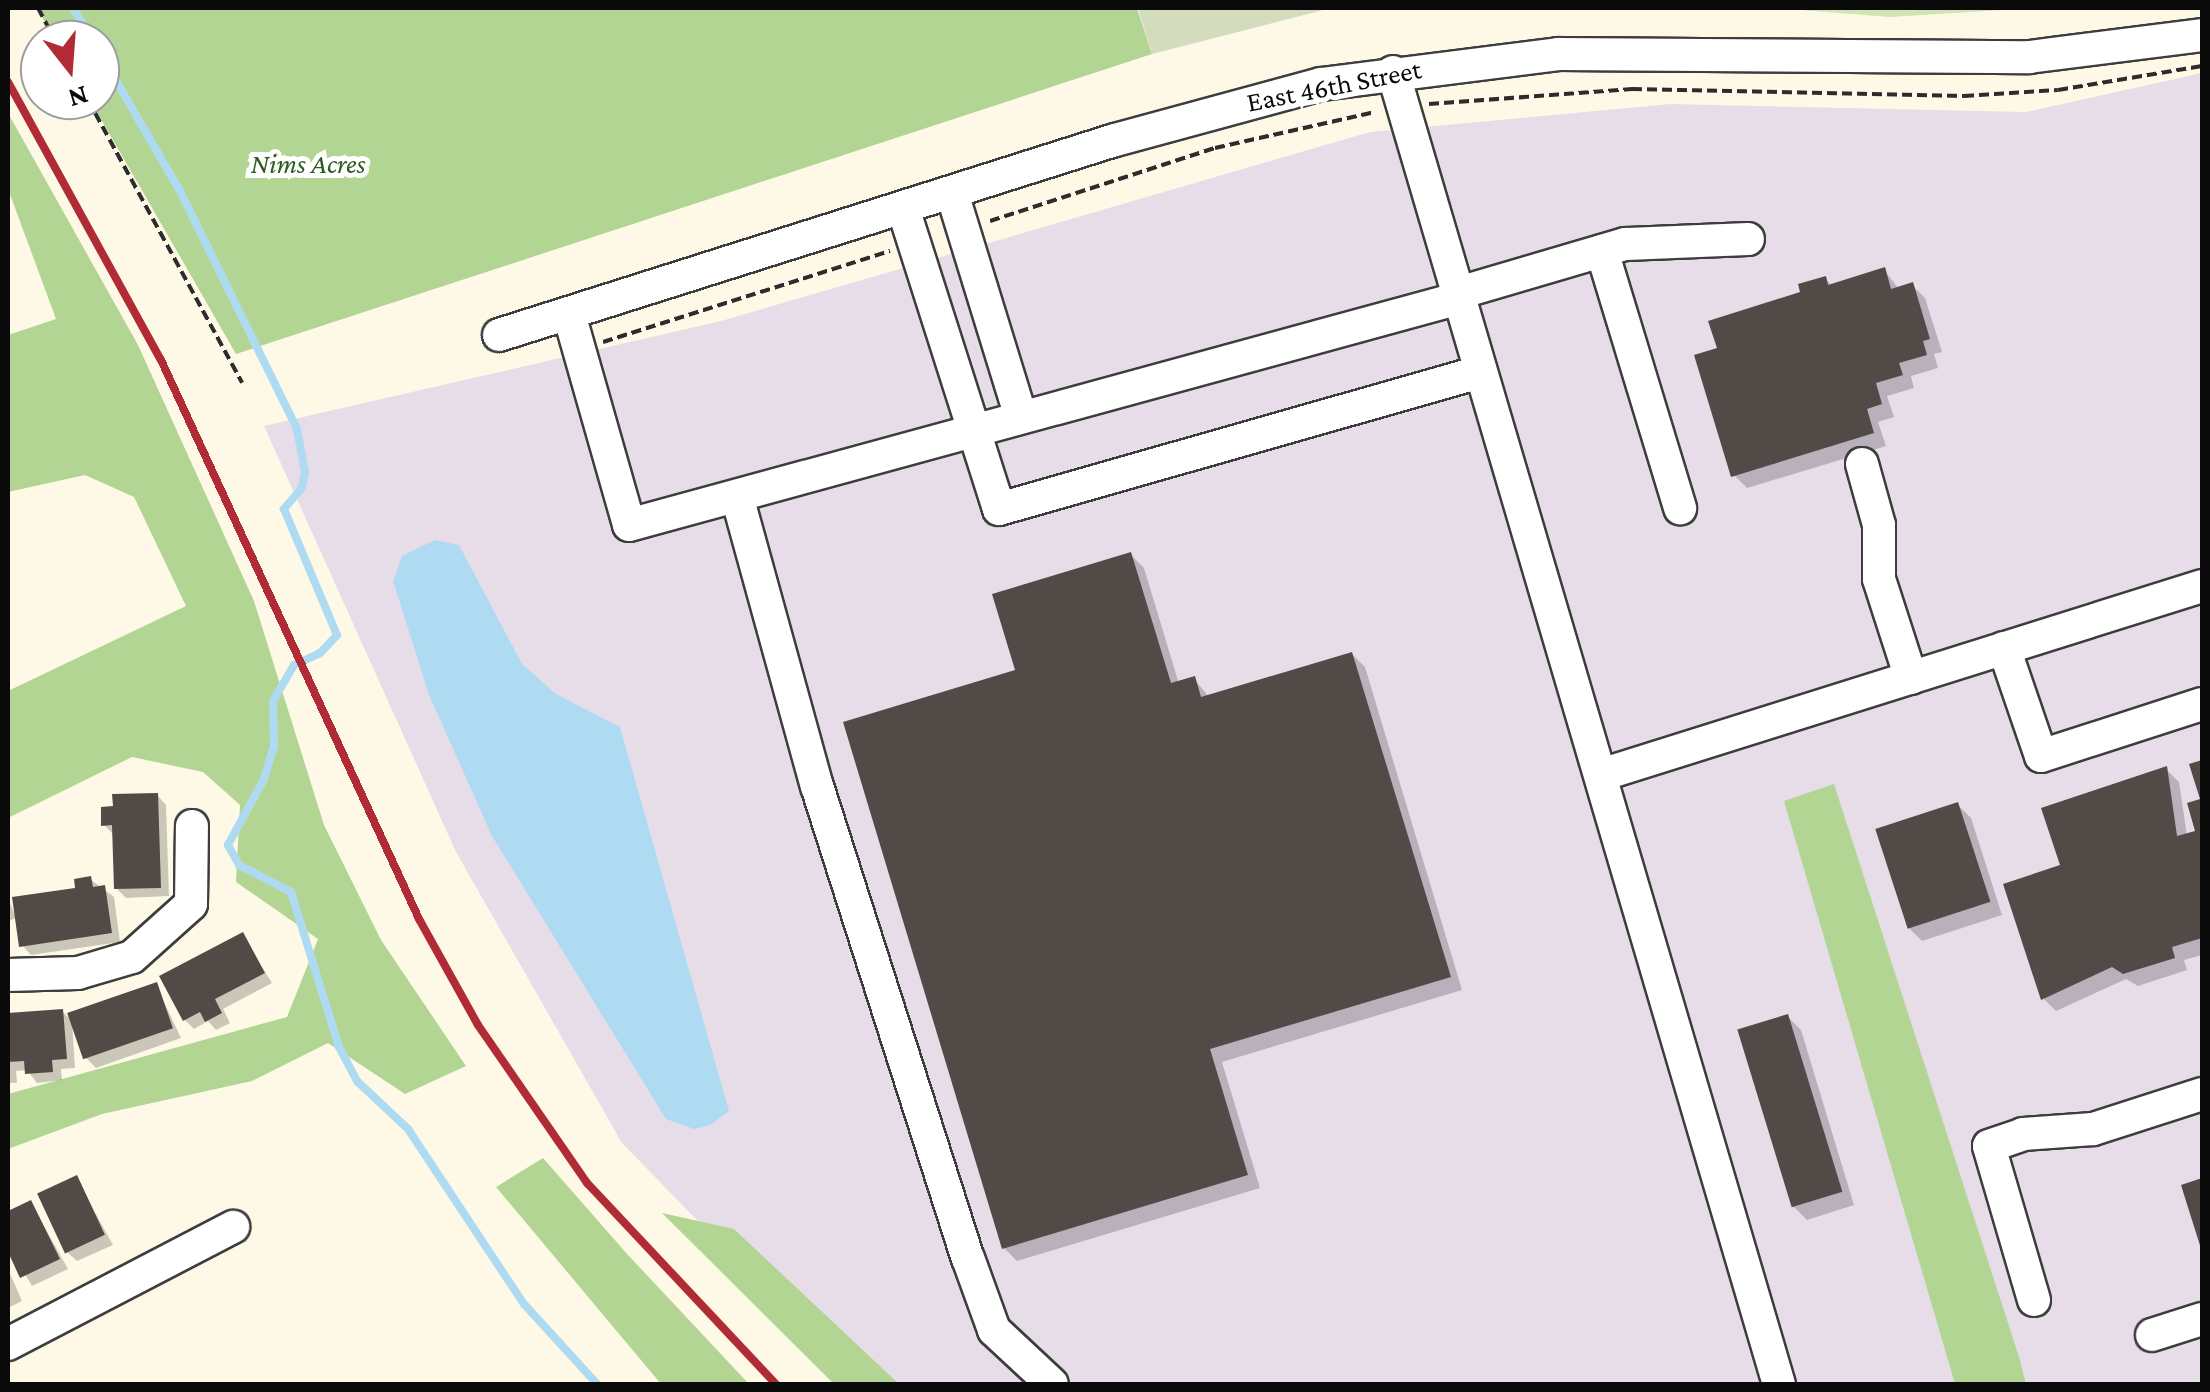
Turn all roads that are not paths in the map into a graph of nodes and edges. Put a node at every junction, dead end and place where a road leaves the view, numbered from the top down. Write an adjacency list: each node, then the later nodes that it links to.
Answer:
1 (2202, 35): 2 (street, East 46th Street)
2 (1393, 72): 3 (street, East 46th Street); 7 (street)
3 (952, 193): 4 (street, East 46th Street); 11 (street)
4 (903, 208): 8 (street, East 46th Street); 12 (street)
5 (1748, 240): 6 (street)
6 (1602, 252): 7 (street); 15 (street)
7 (1456, 296): 10 (street); 11 (street)
8 (569, 314): 9 (street, East 46th Street); 14 (street)
9 (499, 336)
10 (1478, 372): 12 (street); 20 (street)
11 (1021, 417): 12 (street)
12 (978, 431): 14 (street)
13 (1862, 464): 18 (street)
14 (738, 500): 29 (street)
15 (1680, 508)
16 (2202, 586): 17 (street)
17 (2004, 648): 18 (street); 19 (street)
18 (1911, 678): 20 (street)
19 (2202, 704)
20 (1604, 774): 30 (street)
21 (192, 826): 22 (street)
22 (8, 974)
23 (2202, 1094): 25 (street)
24 (233, 1227): 28 (street)
25 (2034, 1300)
26 (2202, 1320): 27 (street)
27 (2152, 1335)
28 (8, 1344)
29 (1052, 1384)
30 (1779, 1384)

